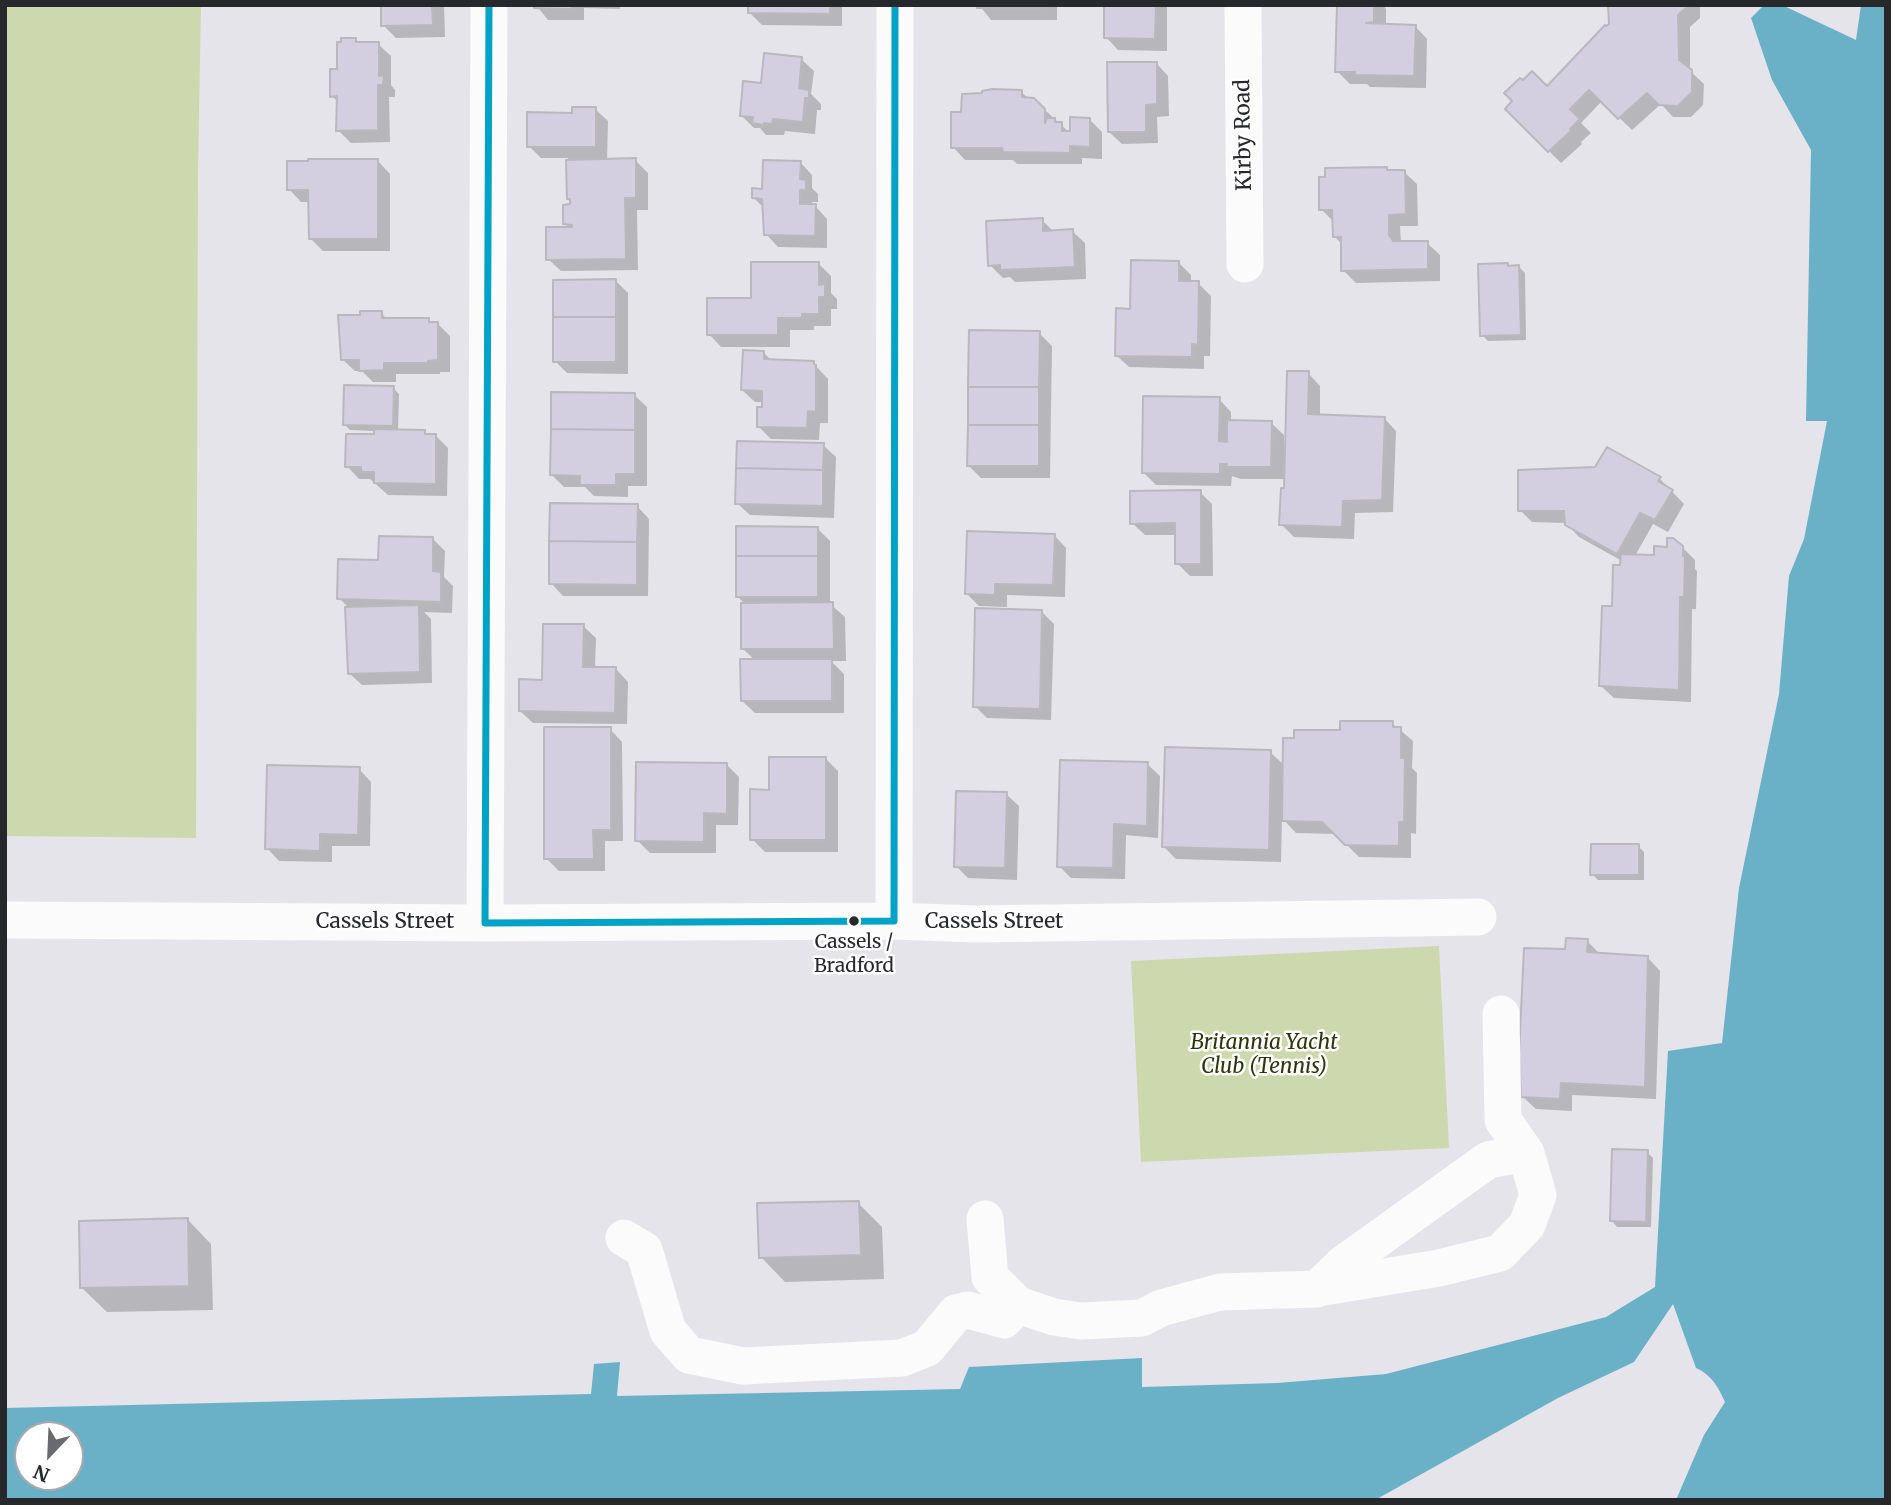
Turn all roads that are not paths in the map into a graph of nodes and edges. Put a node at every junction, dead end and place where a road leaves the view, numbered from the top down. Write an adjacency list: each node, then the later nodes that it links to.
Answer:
1 (489, 5): 8 (street)
2 (895, 5): 7 (street)
3 (1243, 5): 4 (street, Kirby Road)
4 (1245, 264)
5 (1478, 917): 7 (street, Cassels Street)
6 (5, 920): 8 (street, Cassels Street)
7 (894, 921): 8 (street, Cassels Street)
8 (485, 923)
9 (1500, 1014): 10 (street)
10 (1526, 1153): 13 (street); 13 (street)
11 (985, 1219): 14 (street)
12 (624, 1238): 14 (street)
13 (1317, 1289): 14 (street)
14 (1018, 1305)

